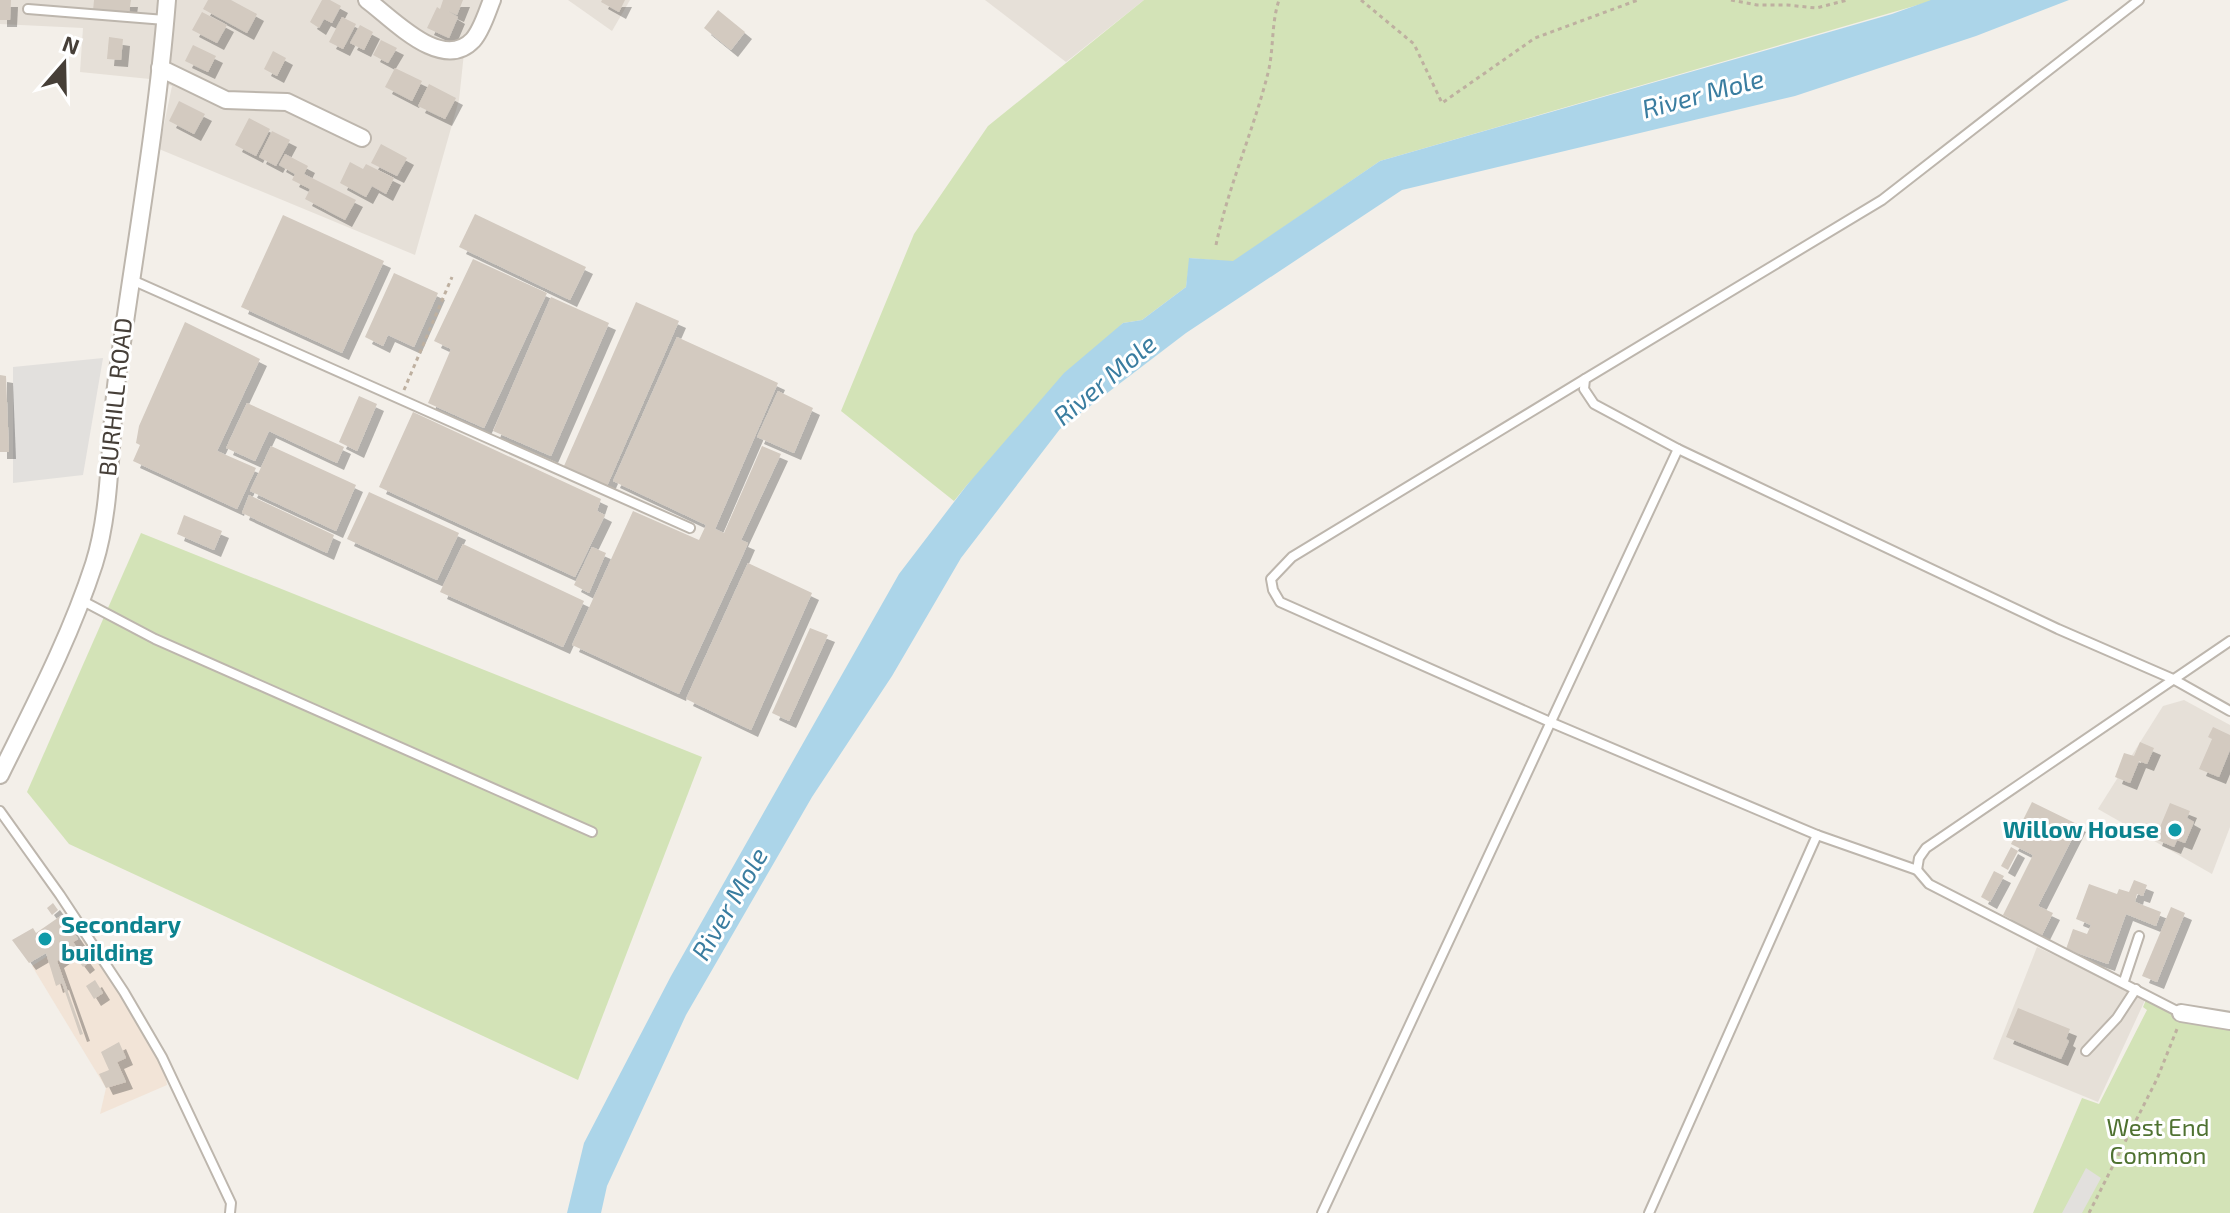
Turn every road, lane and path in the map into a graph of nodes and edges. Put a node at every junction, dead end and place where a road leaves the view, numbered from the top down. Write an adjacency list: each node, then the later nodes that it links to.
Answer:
1 (167, 0): 11 (street, BURHILL ROAD)
2 (367, 0): 3 (street)
3 (492, 0)
4 (1279, 0): 14 (path)
5 (1361, 0): 6 (path)
6 (1638, 0)
7 (1731, 0): 8 (path)
8 (1848, 0)
9 (2139, 0): 17 (lane)
10 (28, 9): 11 (lane)
11 (165, 20): 12 (street, BURHILL ROAD)
12 (160, 68): 13 (street); 16 (street, BURHILL ROAD)
13 (362, 138)
14 (1216, 245)
15 (452, 277): 18 (path)
16 (130, 279): 18 (lane); 21 (street, BURHILL ROAD)
17 (1585, 379): 19 (lane); 25 (lane)
18 (399, 400): 20 (lane)
19 (1678, 449): 23 (lane); 25 (lane)
20 (690, 528)
21 (80, 600): 26 (street, BURHILL ROAD); 28 (lane)
22 (2230, 641): 23 (lane)
23 (2173, 679): 24 (lane); 30 (lane)
24 (2230, 711)
25 (1550, 722): 29 (lane); 38 (lane)
26 (0, 775)
27 (0, 811): 37 (lane)
28 (592, 832)
29 (1817, 835): 30 (lane); 39 (lane)
30 (1917, 870): 32 (lane)
31 (2139, 936): 32 (lane)
32 (2124, 981): 33 (lane)
33 (2136, 989): 34 (lane); 36 (lane)
34 (2181, 1013): 35 (street); 40 (path)
35 (2230, 1021)
36 (2086, 1051)
37 (230, 1213)
38 (1322, 1213)
39 (1649, 1213)
40 (2089, 1213)

